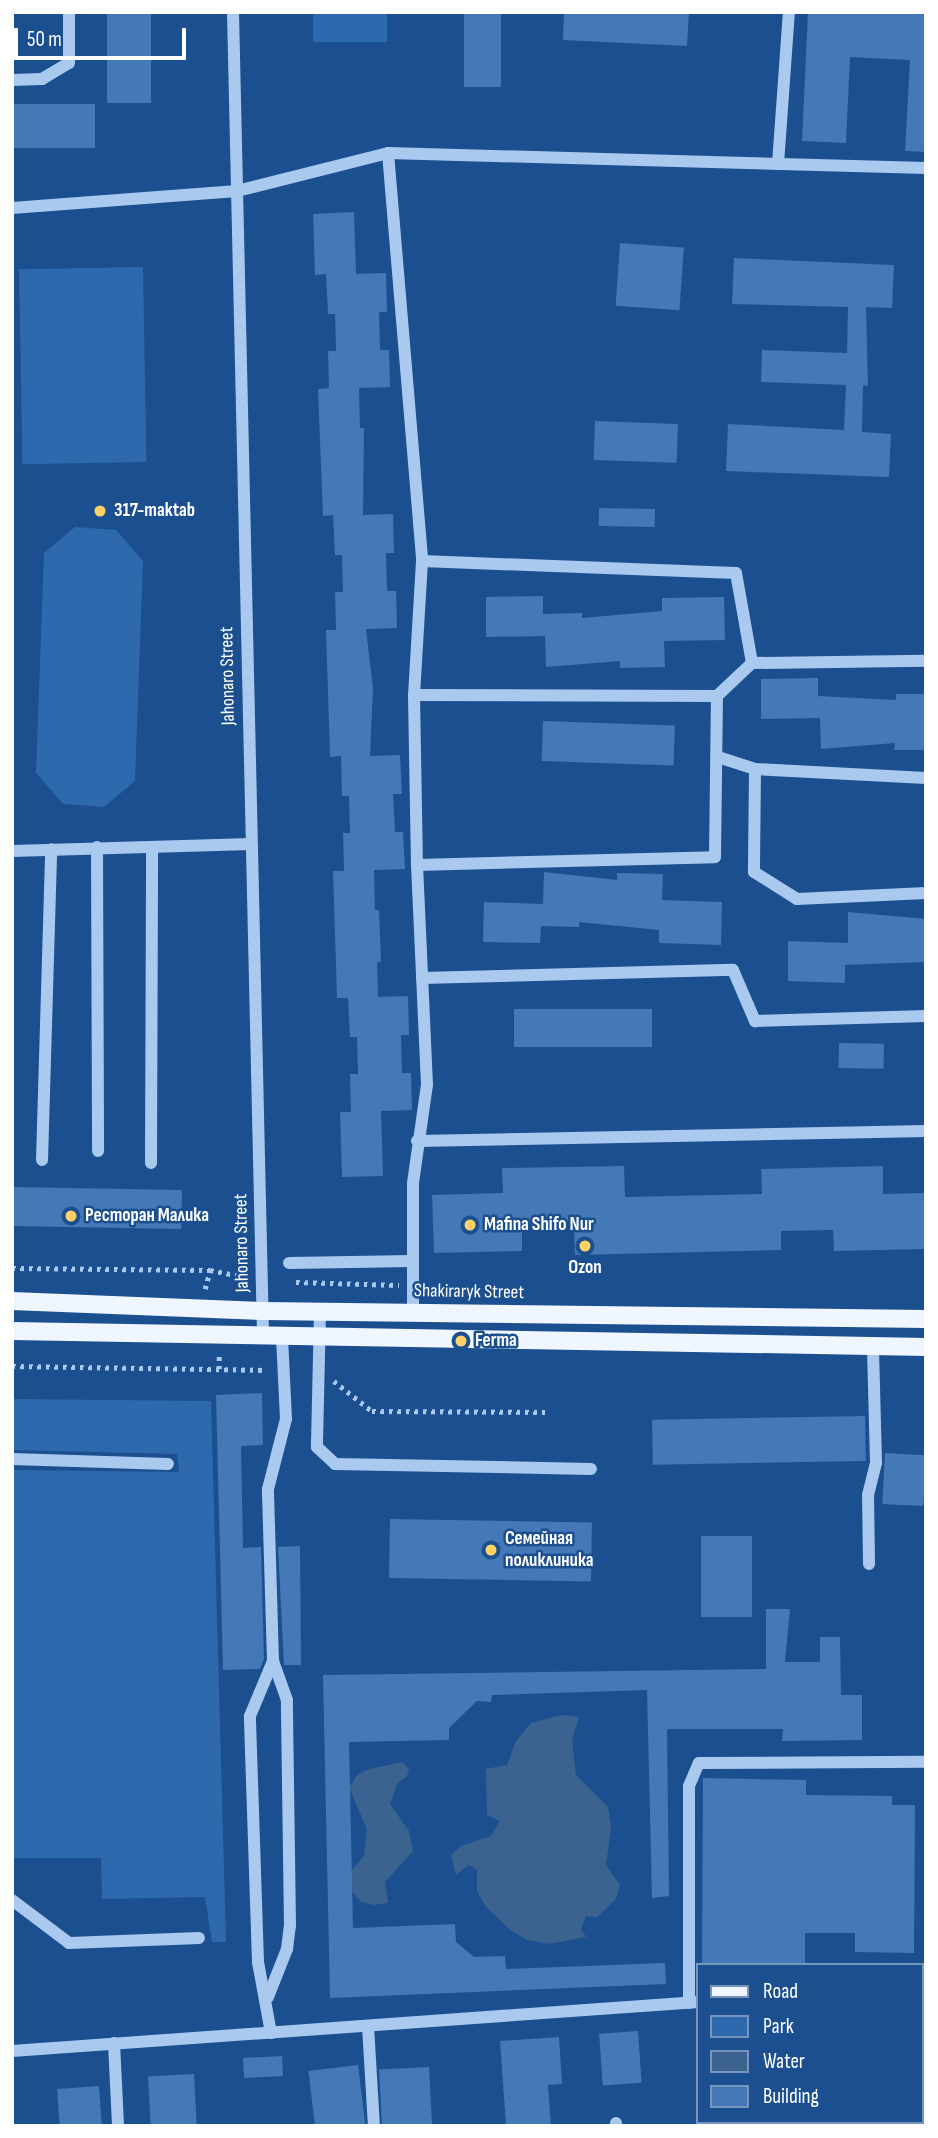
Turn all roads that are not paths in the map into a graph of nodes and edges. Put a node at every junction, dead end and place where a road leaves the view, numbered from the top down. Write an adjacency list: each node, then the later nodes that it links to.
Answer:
1 (69, 12): 4 (street)
2 (233, 12): 8 (street, Jahonaro Street)
3 (789, 12): 6 (street)
4 (12, 80)
5 (388, 153): 6 (street); 8 (street); 10 (street)
6 (778, 164): 7 (street)
7 (926, 168)
8 (237, 191): 9 (street); 18 (street, Jahonaro Street)
9 (12, 208)
10 (422, 561): 12 (street); 13 (street)
11 (926, 661): 12 (street)
12 (752, 663): 14 (street)
13 (414, 695): 14 (street); 23 (street)
14 (717, 696): 15 (street)
15 (718, 757): 16 (street); 23 (street)
16 (755, 769): 17 (street); 24 (street)
17 (926, 778)
18 (251, 844): 20 (street); 35 (street, Jahonaro Street)
19 (97, 847): 20 (street); 21 (street); 29 (street)
20 (152, 847): 31 (street)
21 (51, 849): 22 (street); 30 (street)
22 (12, 851)
23 (417, 864): 25 (street)
24 (926, 894)
25 (422, 978): 26 (street); 28 (street)
26 (926, 1016)
27 (926, 1131): 28 (street)
28 (417, 1141): 32 (street)
29 (98, 1151)
30 (43, 1160)
31 (151, 1163)
32 (413, 1261): 33 (street); 37 (street)
33 (289, 1263)
34 (12, 1300): 35 (main road, Shakiraryk Street)
35 (262, 1311): 36 (main road, Shakiraryk Street); 40 (street, Jahonaro Street)
36 (320, 1311): 37 (main road, Shakiraryk Street); 42 (street)
37 (413, 1312): 38 (main road, Shakiraryk Street)
38 (926, 1319)
39 (12, 1331): 40 (main road)
40 (262, 1338): 41 (main road)
41 (282, 1338): 42 (main road); 49 (street)
42 (321, 1339): 43 (main road); 47 (street)
43 (873, 1346): 44 (main road); 48 (street)
44 (926, 1346)
45 (12, 1459): 46 (street)
46 (168, 1464)
47 (591, 1469)
48 (869, 1564)
49 (273, 1661): 53 (street); 53 (street)
50 (926, 1762): 54 (street)
51 (12, 1900): 52 (street)
52 (199, 1938)
53 (268, 1997): 56 (street)
54 (694, 2002): 55 (street)
55 (368, 2026): 56 (street); 60 (street)
56 (271, 2033): 57 (street)
57 (114, 2043): 58 (street); 59 (street)
58 (12, 2051)
59 (118, 2126)
60 (374, 2126)

